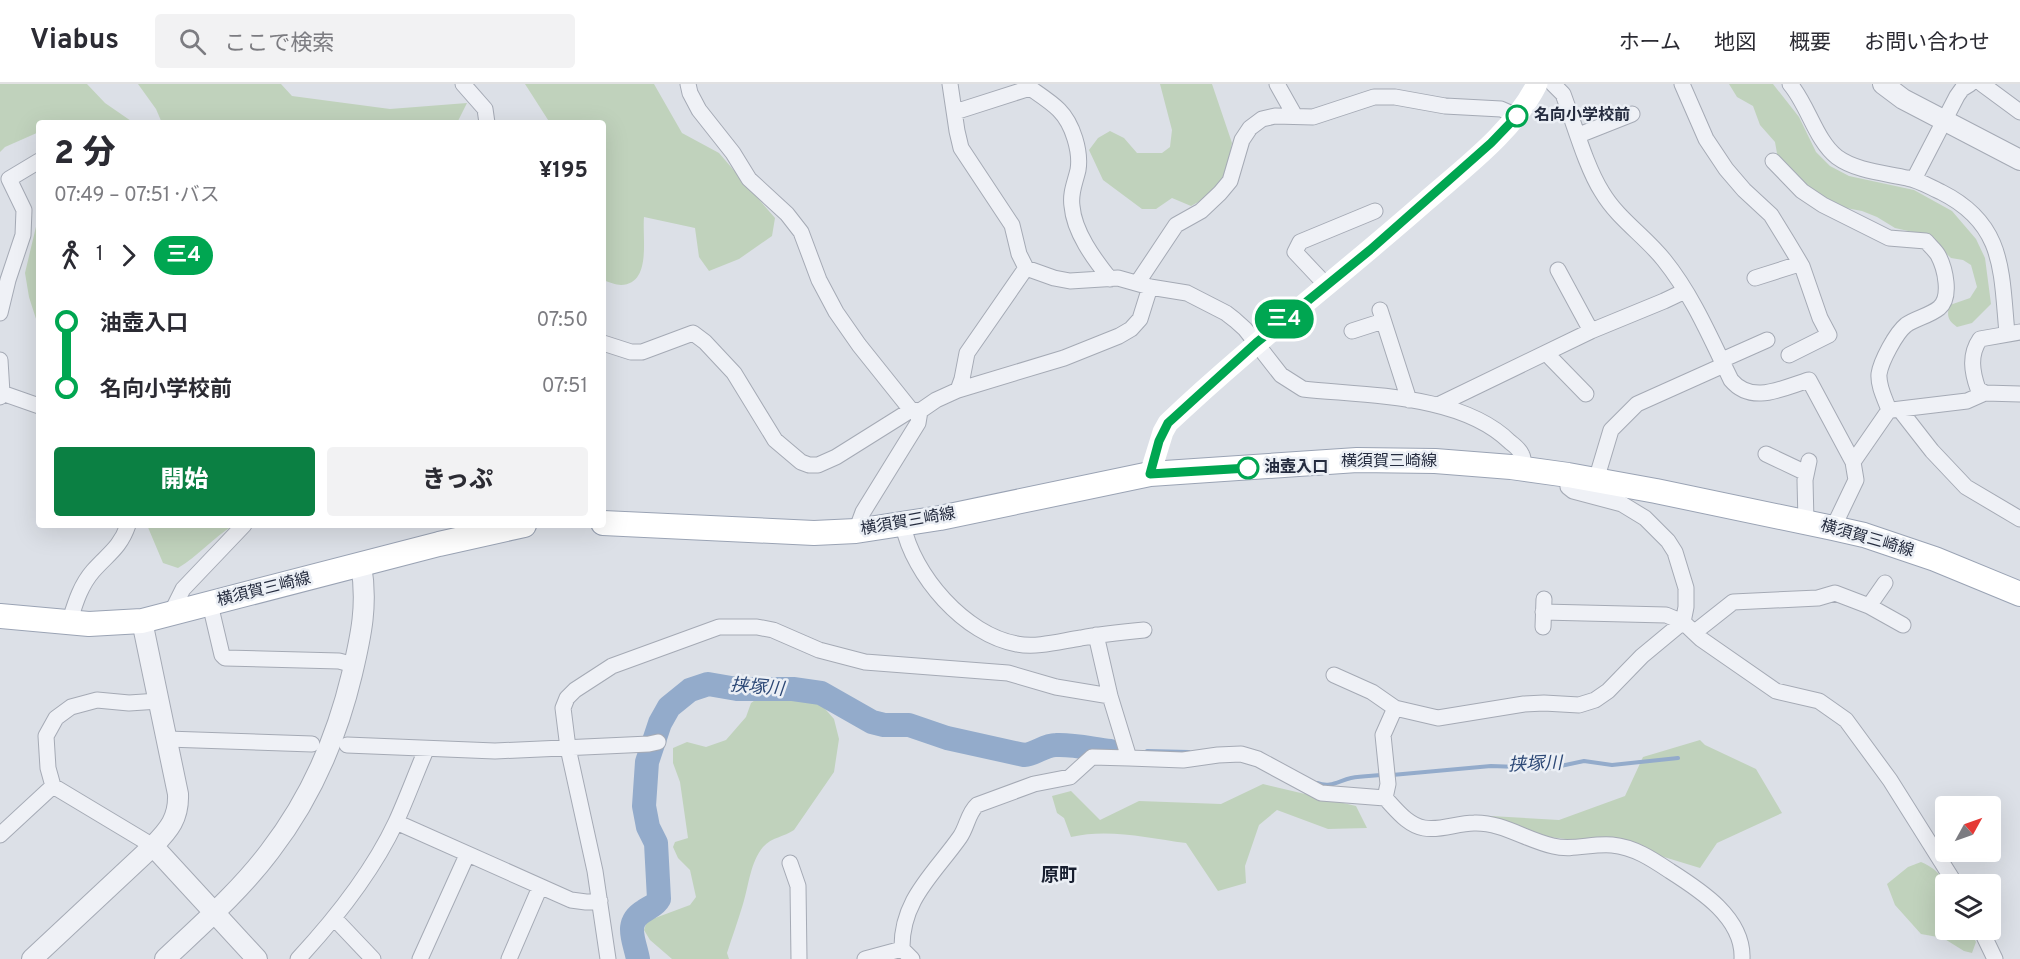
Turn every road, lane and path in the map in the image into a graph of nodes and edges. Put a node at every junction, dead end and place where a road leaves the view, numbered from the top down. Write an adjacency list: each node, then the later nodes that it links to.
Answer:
1 (463, 84): 16 (street)
2 (688, 84): 52 (street)
3 (950, 84): 11 (street)
4 (1277, 84): 14 (street)
5 (1551, 84): 15 (main road); 18 (street)
6 (1682, 84): 24 (street)
7 (1790, 84): 22 (street)
8 (1883, 84): 17 (street)
9 (1970, 84): 17 (street)
10 (1982, 84): 12 (street)
11 (955, 112): 25 (street); 28 (street)
12 (2020, 112)
13 (1632, 114): 18 (street)
14 (1295, 116): 15 (street); 29 (street)
15 (1517, 116): 30 (main road)
16 (487, 120)
17 (1944, 120): 19 (street); 22 (street)
18 (1579, 135): 31 (street)
19 (2020, 160)
20 (1773, 161): 51 (street)
21 (36, 162): 32 (street)
22 (1914, 179): 35 (street)
23 (1375, 211): 30 (street)
24 (1800, 264): 27 (street); 40 (street)
25 (1026, 268): 28 (street); 43 (street)
26 (1558, 270): 33 (street)
27 (1755, 278)
28 (1110, 279): 29 (street)
29 (1144, 285): 37 (street); 43 (street)
30 (1327, 286): 37 (main road)
31 (1685, 291): 33 (street); 42 (street)
32 (0, 314)
33 (1591, 331): 39 (street)
34 (1352, 332): 48 (street)
35 (2013, 332): 44 (street)
36 (1767, 340): 42 (street)
37 (1256, 343): 48 (street); 56 (main road)
38 (606, 344): 52 (street)
39 (1546, 353): 45 (street); 50 (street)
40 (1788, 356)
41 (0, 360): 47 (street)
42 (1723, 362): 54 (street); 58 (street)
43 (958, 390): 52 (street)
44 (1985, 393): 46 (street); 51 (street)
45 (1586, 394)
46 (2020, 394)
47 (1, 395): 49 (street)
48 (1409, 400): 50 (street)
49 (36, 405)
50 (1438, 405): 55 (street)
51 (1894, 410): 54 (street); 59 (street)
52 (915, 411): 67 (street)
53 (1783, 447): 60 (street)
54 (1852, 462): 66 (street)
55 (1524, 469): 56 (main road, 横須賀三崎線); 57 (main road, 横須賀三崎線)
56 (1150, 474): 62 (main road, 横須賀三崎線)
57 (1568, 475): 58 (main road, 横須賀三崎線); 77 (street)
58 (1596, 480): 60 (main road, 横須賀三崎線)
59 (2020, 519)
60 (1806, 522): 66 (main road, 横須賀三崎線)
61 (606, 523): 67 (main road, 横須賀三崎線)
62 (903, 525): 67 (main road, 横須賀三崎線); 82 (street)
63 (127, 528): 78 (street)
64 (241, 528): 74 (street)
65 (511, 528): 68 (main road, 横須賀三崎線)
66 (1833, 528): 70 (main road, 横須賀三崎線)
67 (856, 531)
68 (362, 565): 71 (main road, 横須賀三崎線); 83 (street)
69 (1885, 583): 72 (street)
70 (2020, 594)
71 (210, 604): 74 (main road, 横須賀三崎線); 83 (street)
72 (1869, 606): 79 (street); 81 (street)
73 (1543, 612): 77 (street)
74 (171, 613): 76 (main road, 横須賀三崎線)
75 (0, 616): 78 (main road, 横須賀三崎線)
76 (142, 621): 78 (main road, 横須賀三崎線); 86 (street)
77 (1683, 622): 81 (street); 87 (street)
78 (69, 623)
79 (1903, 625)
80 (1144, 630): 82 (street)
81 (1695, 632): 102 (street)
82 (1096, 635): 85 (street)
83 (354, 664): 105 (street)
84 (1334, 675): 87 (street)
85 (1110, 696): 92 (street); 94 (street)
86 (159, 701): 88 (street); 95 (street)
87 (1395, 708): 96 (street)
88 (167, 740): 90 (street); 99 (street)
89 (653, 743): 92 (street)
90 (312, 744)
91 (346, 745): 93 (street)
92 (568, 748): 93 (street); 104 (street)
93 (426, 750): 97 (street)
94 (1129, 758): 96 (street); 108 (street)
95 (53, 786): 98 (street); 99 (street)
96 (1385, 798): 119 (street)
97 (396, 822): 100 (street); 106 (street)
98 (0, 835)
99 (153, 846): 105 (street); 109 (street)
100 (467, 855): 103 (street); 114 (street)
101 (790, 863): 117 (street)
102 (1949, 874)
103 (540, 887): 104 (street); 115 (street)
104 (600, 901): 116 (street)
105 (214, 912): 110 (street); 111 (street)
106 (335, 919): 112 (street); 113 (street)
107 (1986, 940): 120 (street)
108 (907, 954): 118 (street)
109 (32, 959)
110 (165, 959)
111 (258, 959)
112 (298, 959)
113 (373, 959)
114 (420, 959)
115 (509, 959)
116 (608, 959)
117 (798, 959)
118 (865, 959)
119 (1742, 959)
120 (1995, 959)

